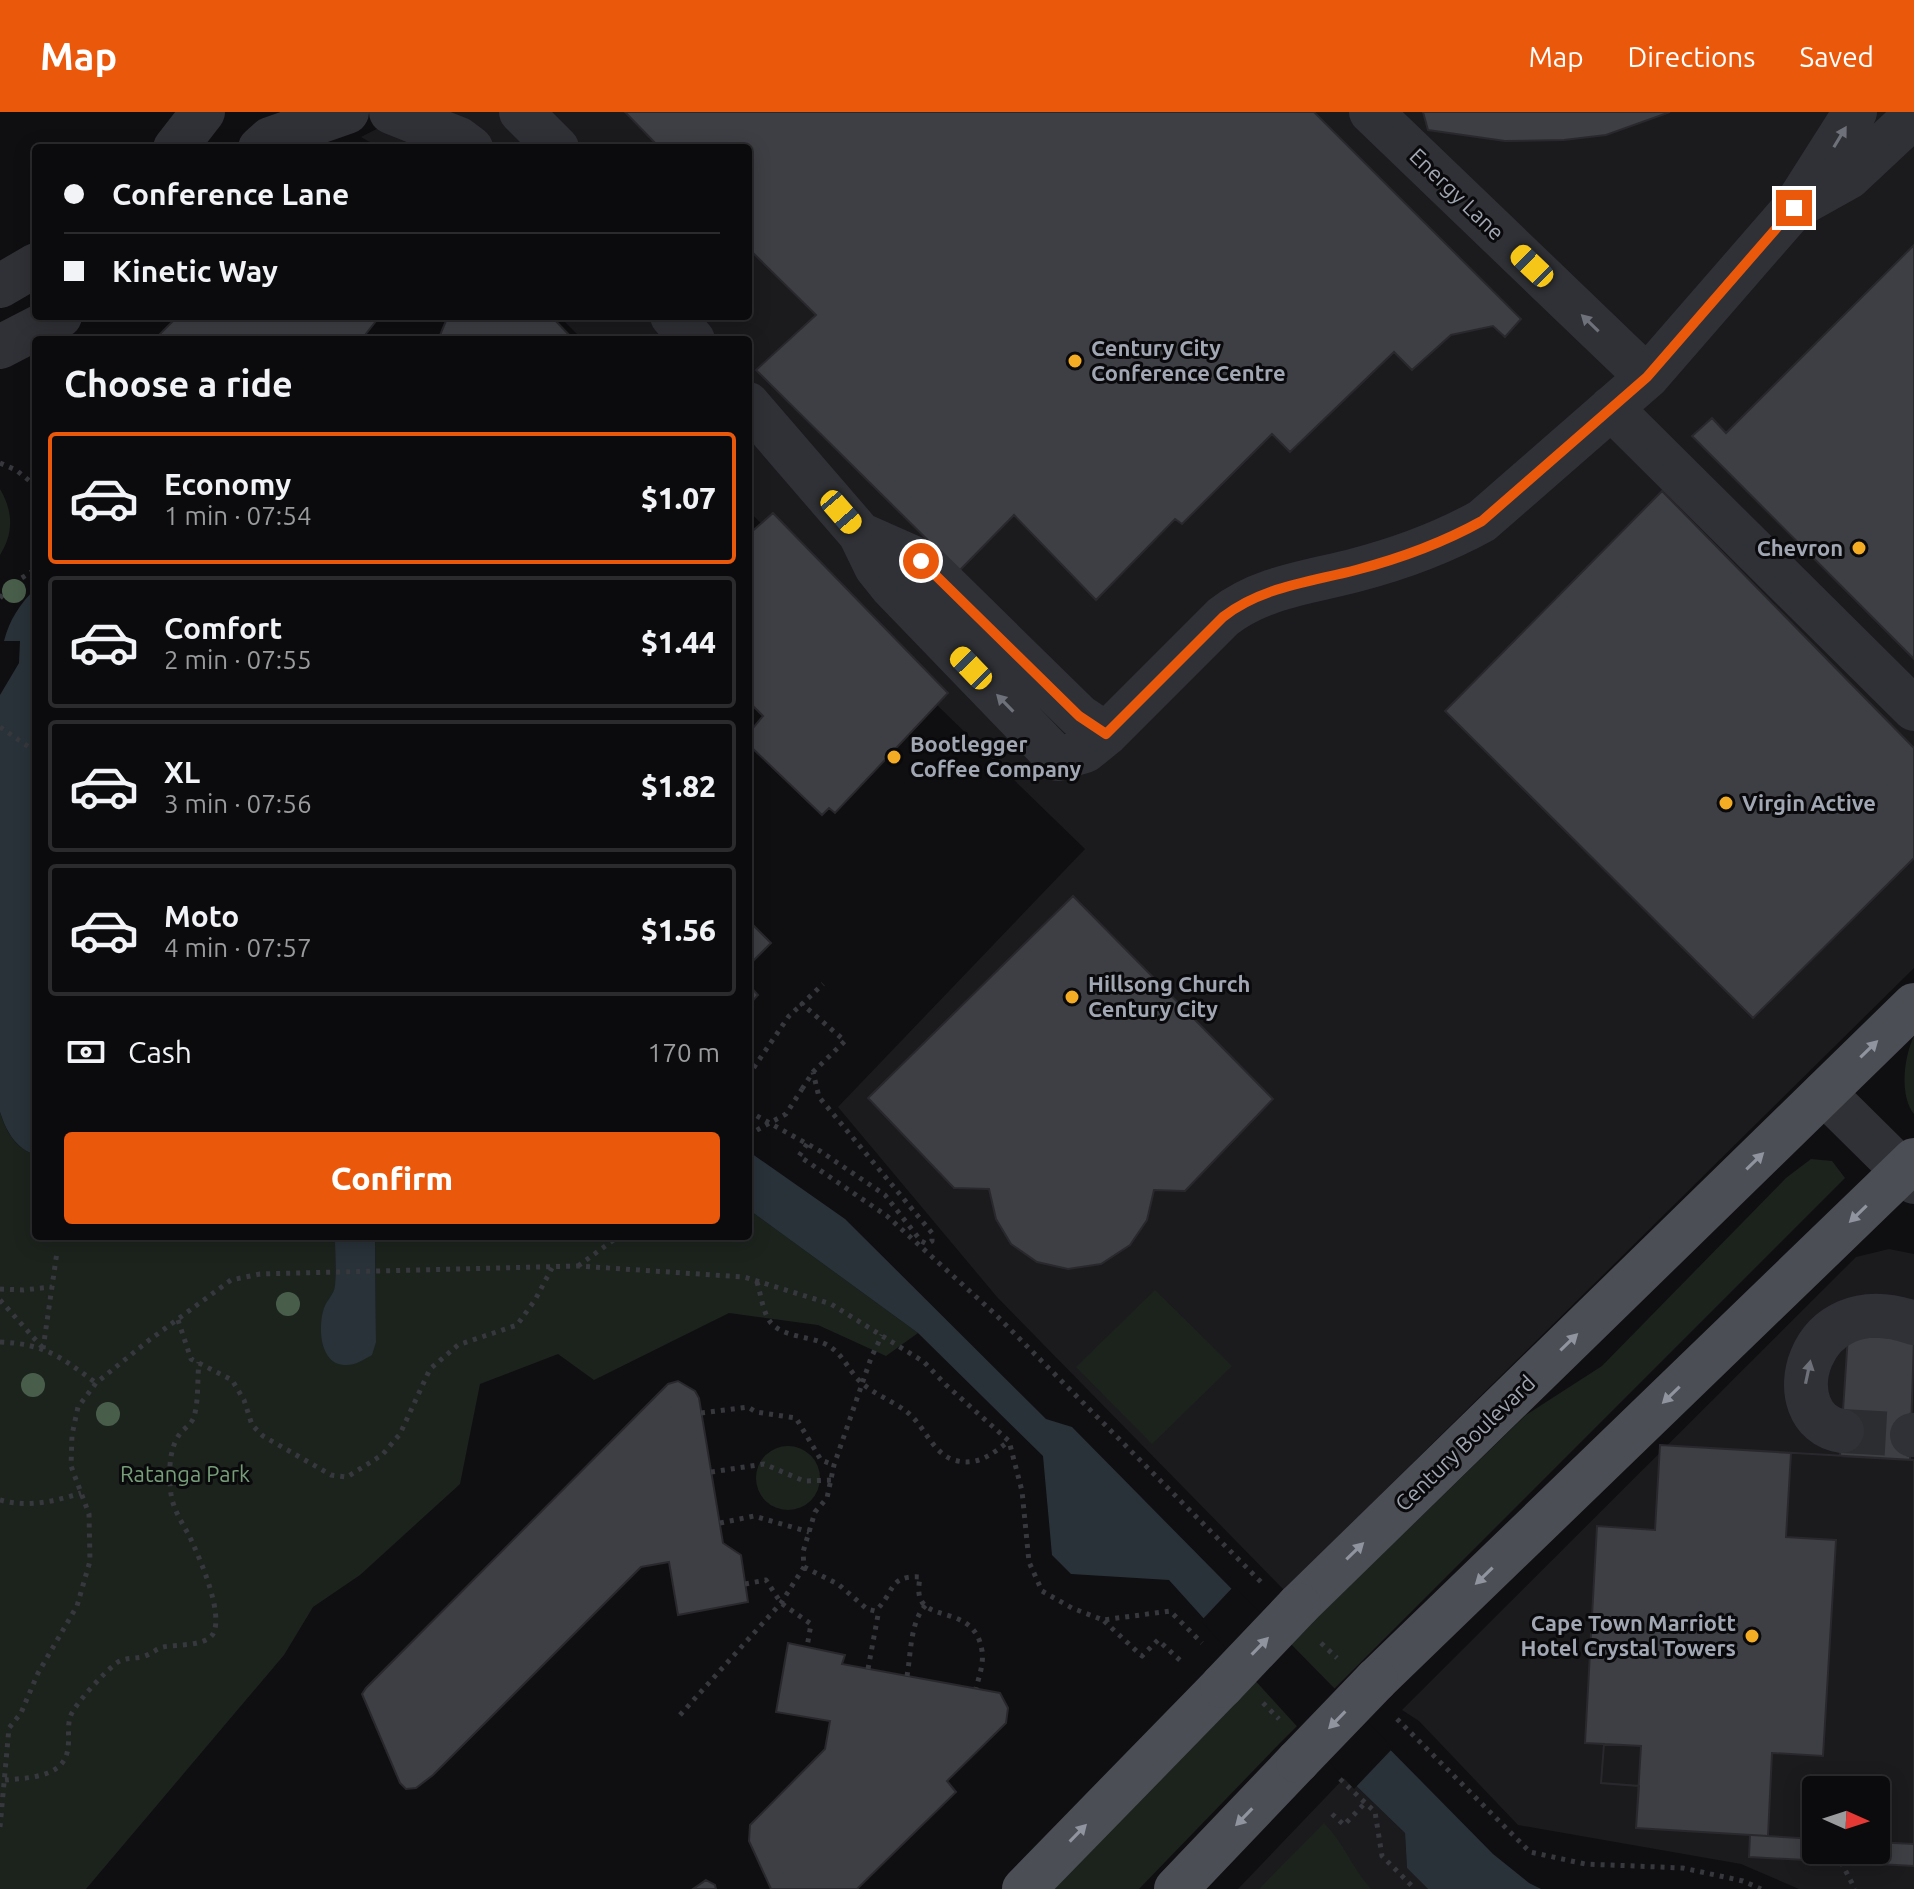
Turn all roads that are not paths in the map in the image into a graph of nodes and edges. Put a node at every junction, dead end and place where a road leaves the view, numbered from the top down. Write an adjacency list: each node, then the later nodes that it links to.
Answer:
1 (203, 112): 8 (street)
2 (345, 112): 9 (street)
3 (391, 112): 10 (street)
4 (521, 112): 11 (street)
5 (1371, 112): 19 (street, Energy Lane, one-way to 5)
6 (1855, 112): 12 (street, one-way to 6)
7 (1914, 116): 12 (street)
8 (178, 144)
9 (264, 144)
10 (466, 144)
11 (553, 144)
12 (1794, 208): 19 (street)
13 (32, 267): 14 (street)
14 (0, 286)
15 (52, 320): 18 (street)
16 (676, 320): 17 (street)
17 (690, 336)
18 (0, 347)
19 (1647, 377): 20 (street)
20 (1611, 408): 23 (street); 24 (street)
21 (752, 409): 22 (street)
22 (860, 534): 24 (street); 24 (street, one-way to 22)
23 (1914, 709)
24 (1106, 734)
25 (1914, 1005): 26 (main road, Century Boulevard, one-way to 25)
26 (1824, 1093): 27 (street); 30 (main road, Century Boulevard, one-way to 26, bridge)
27 (1910, 1171): 31 (main road, one-way to 31, bridge)
28 (1914, 1323): 29 (street, one-way to 28)
29 (1842, 1431)
30 (1024, 1889)
31 (1176, 1889)

